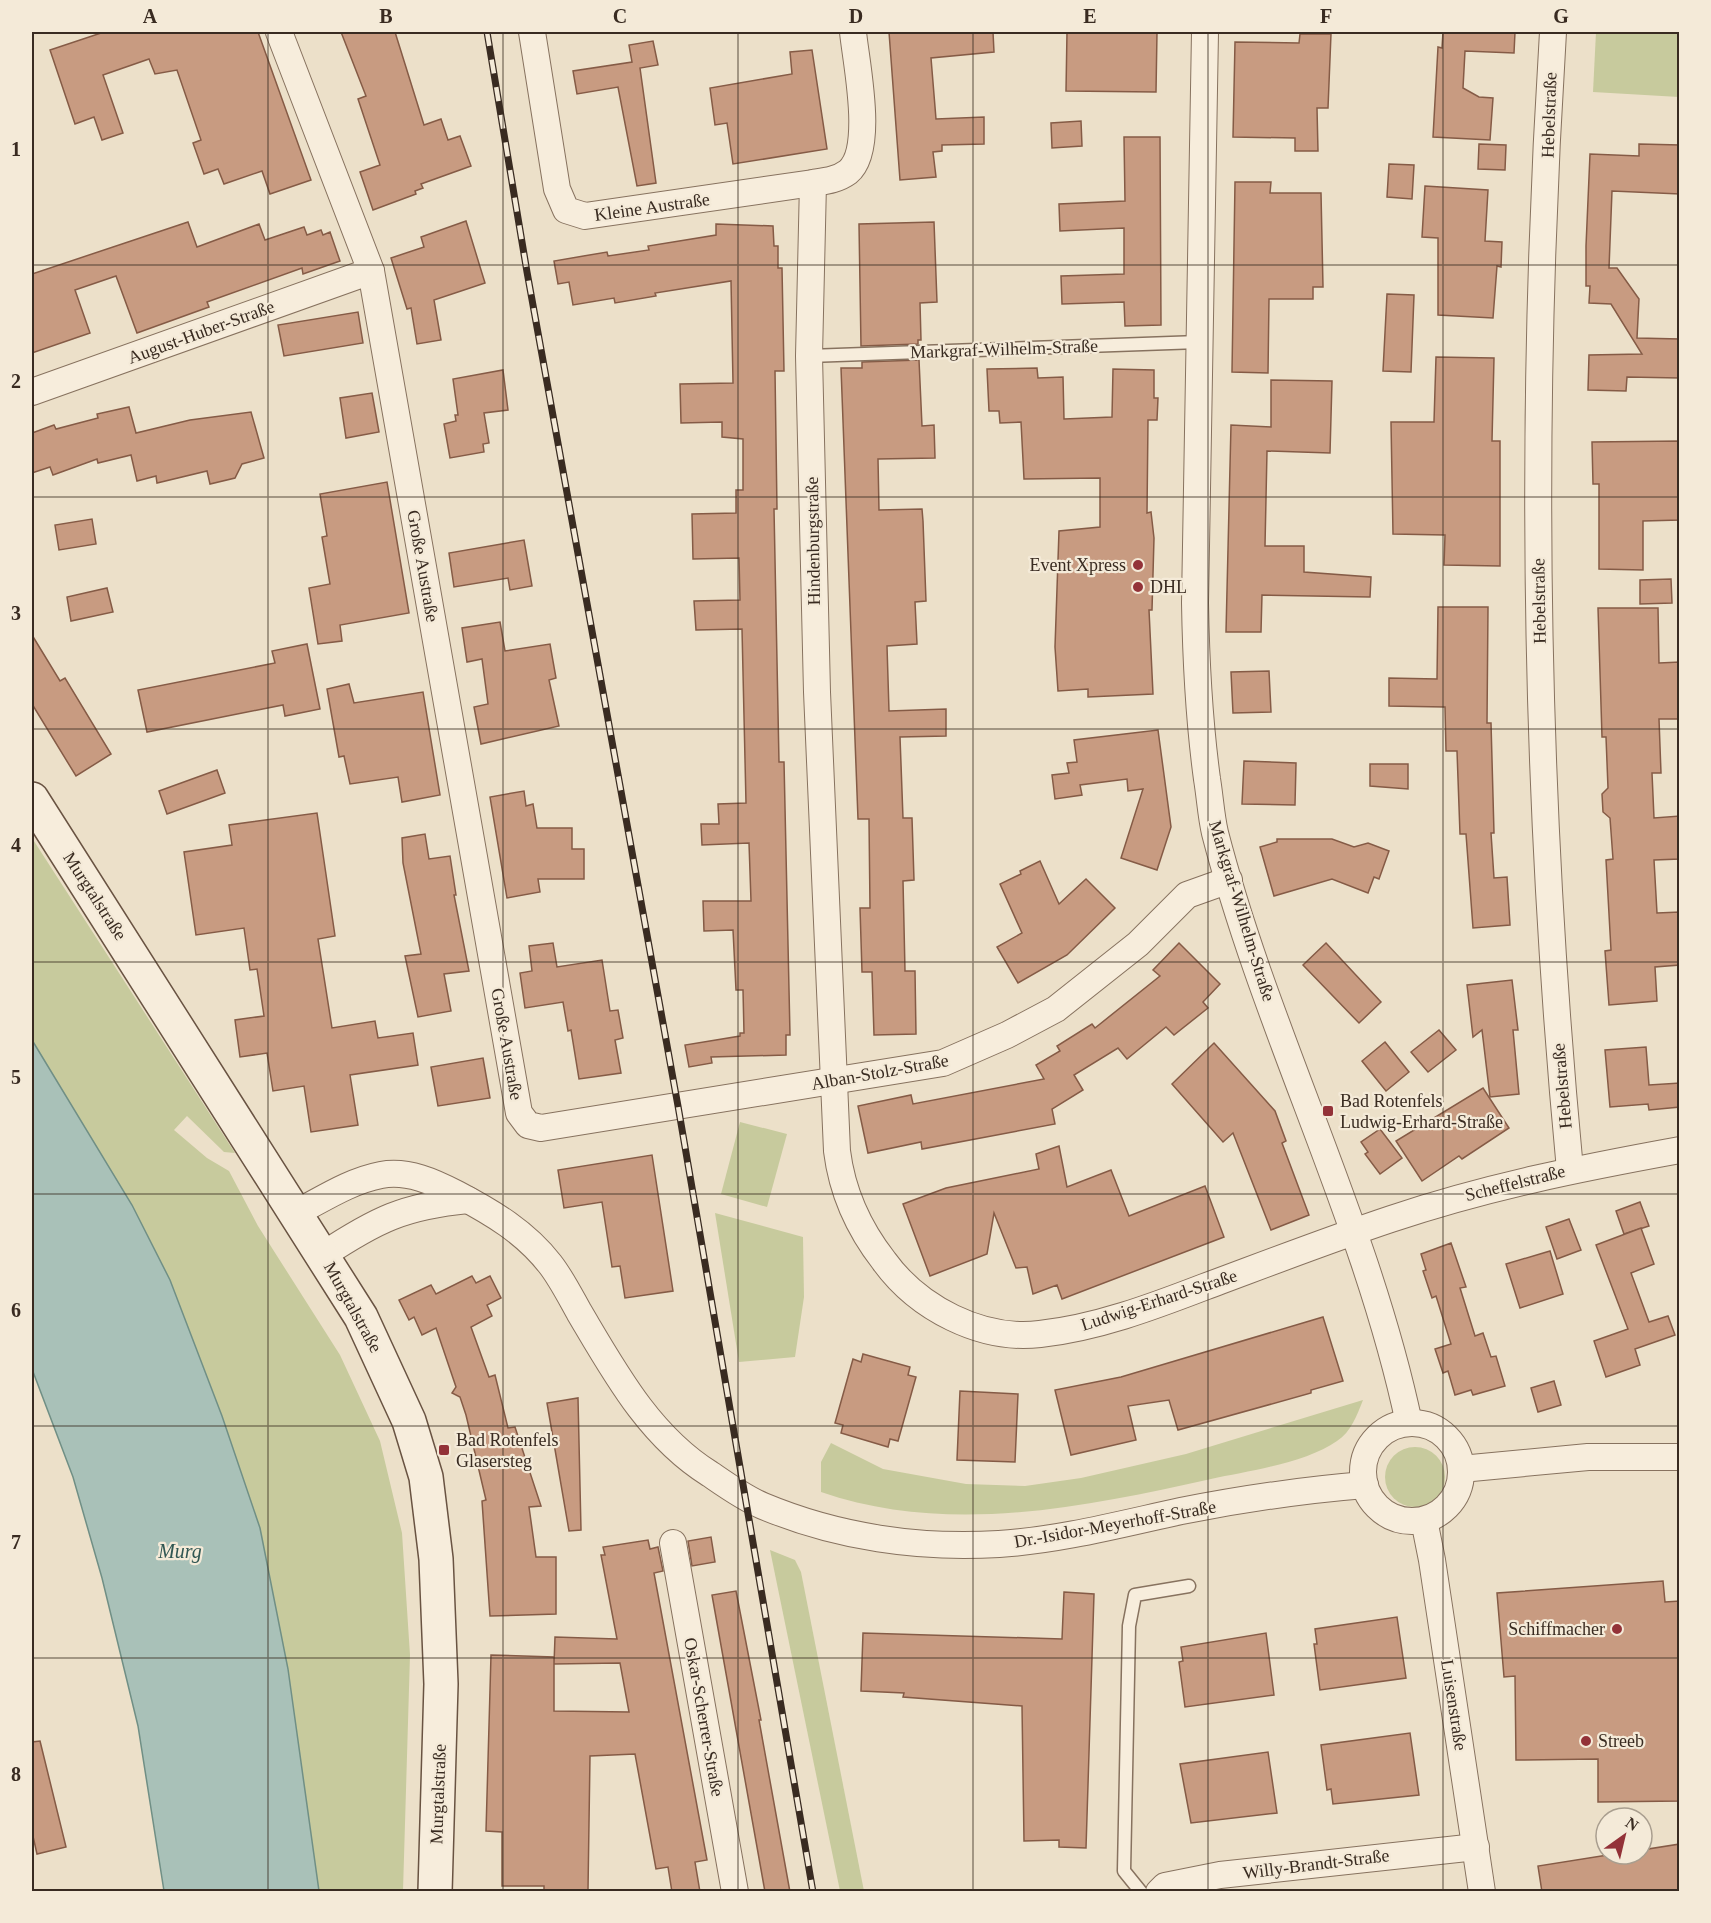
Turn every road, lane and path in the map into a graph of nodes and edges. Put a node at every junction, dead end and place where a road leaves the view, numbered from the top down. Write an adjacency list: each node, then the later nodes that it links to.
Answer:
1 (279, 32): 7 (street, Große Austraße)
2 (532, 32): 6 (street, Kleine Austraße)
3 (854, 32): 6 (street)
4 (1205, 32): 8 (street, Markgraf-Wilhelm-Straße)
5 (1553, 32): 16 (street, Hebelstraße)
6 (813, 183): 9 (street, Hindenburgstraße)
7 (371, 271): 10 (street, August-Huber-Straße); 14 (street, Große Austraße)
8 (1199, 342): 9 (lane, Markgraf-Wilhelm-Straße); 12 (street, Markgraf-Wilhelm-Straße)
9 (809, 356): 13 (street, Hindenburgstraße)
10 (32, 392)
11 (32, 799): 18 (street, Murgtalstraße)
12 (1229, 880): 13 (street, Alban-Stolz-Straße); 19 (street, Markgraf-Wilhelm-Straße)
13 (834, 1080): 14 (street, Alban-Stolz-Straße); 19 (street, Ludwig-Erhard-Straße)
14 (519, 1113)
15 (1680, 1150): 16 (street, Scheffelstraße)
16 (1570, 1170): 19 (street, Scheffelstraße)
17 (468, 1200): 18 (street, Dr.-Isidor-Meyerhoff-Straße); 20 (street); 24 (street, Dr.-Isidor-Meyerhoff-Straße)
18 (296, 1213): 20 (street, Murgtalstraße)
19 (1355, 1231): 21 (street, Markgraf-Wilhelm-Straße)
20 (323, 1255): 29 (street, Murgtalstraße)
21 (1409, 1424): 23 (street); 24 (street)
22 (1680, 1456): 23 (street)
23 (1461, 1469): 25 (street)
24 (1365, 1485): 25 (street)
25 (1424, 1520): 28 (street, Luisenstraße)
26 (673, 1543): 30 (street, Oskar-Scherrer-Straße)
27 (1189, 1586): 31 (lane)
28 (1476, 1847): 32 (street, Willy-Brandt-Straße); 33 (street, Luisenstraße)
29 (435, 1892)
30 (735, 1892)
31 (1141, 1892)
32 (1159, 1892)
33 (1482, 1892)

